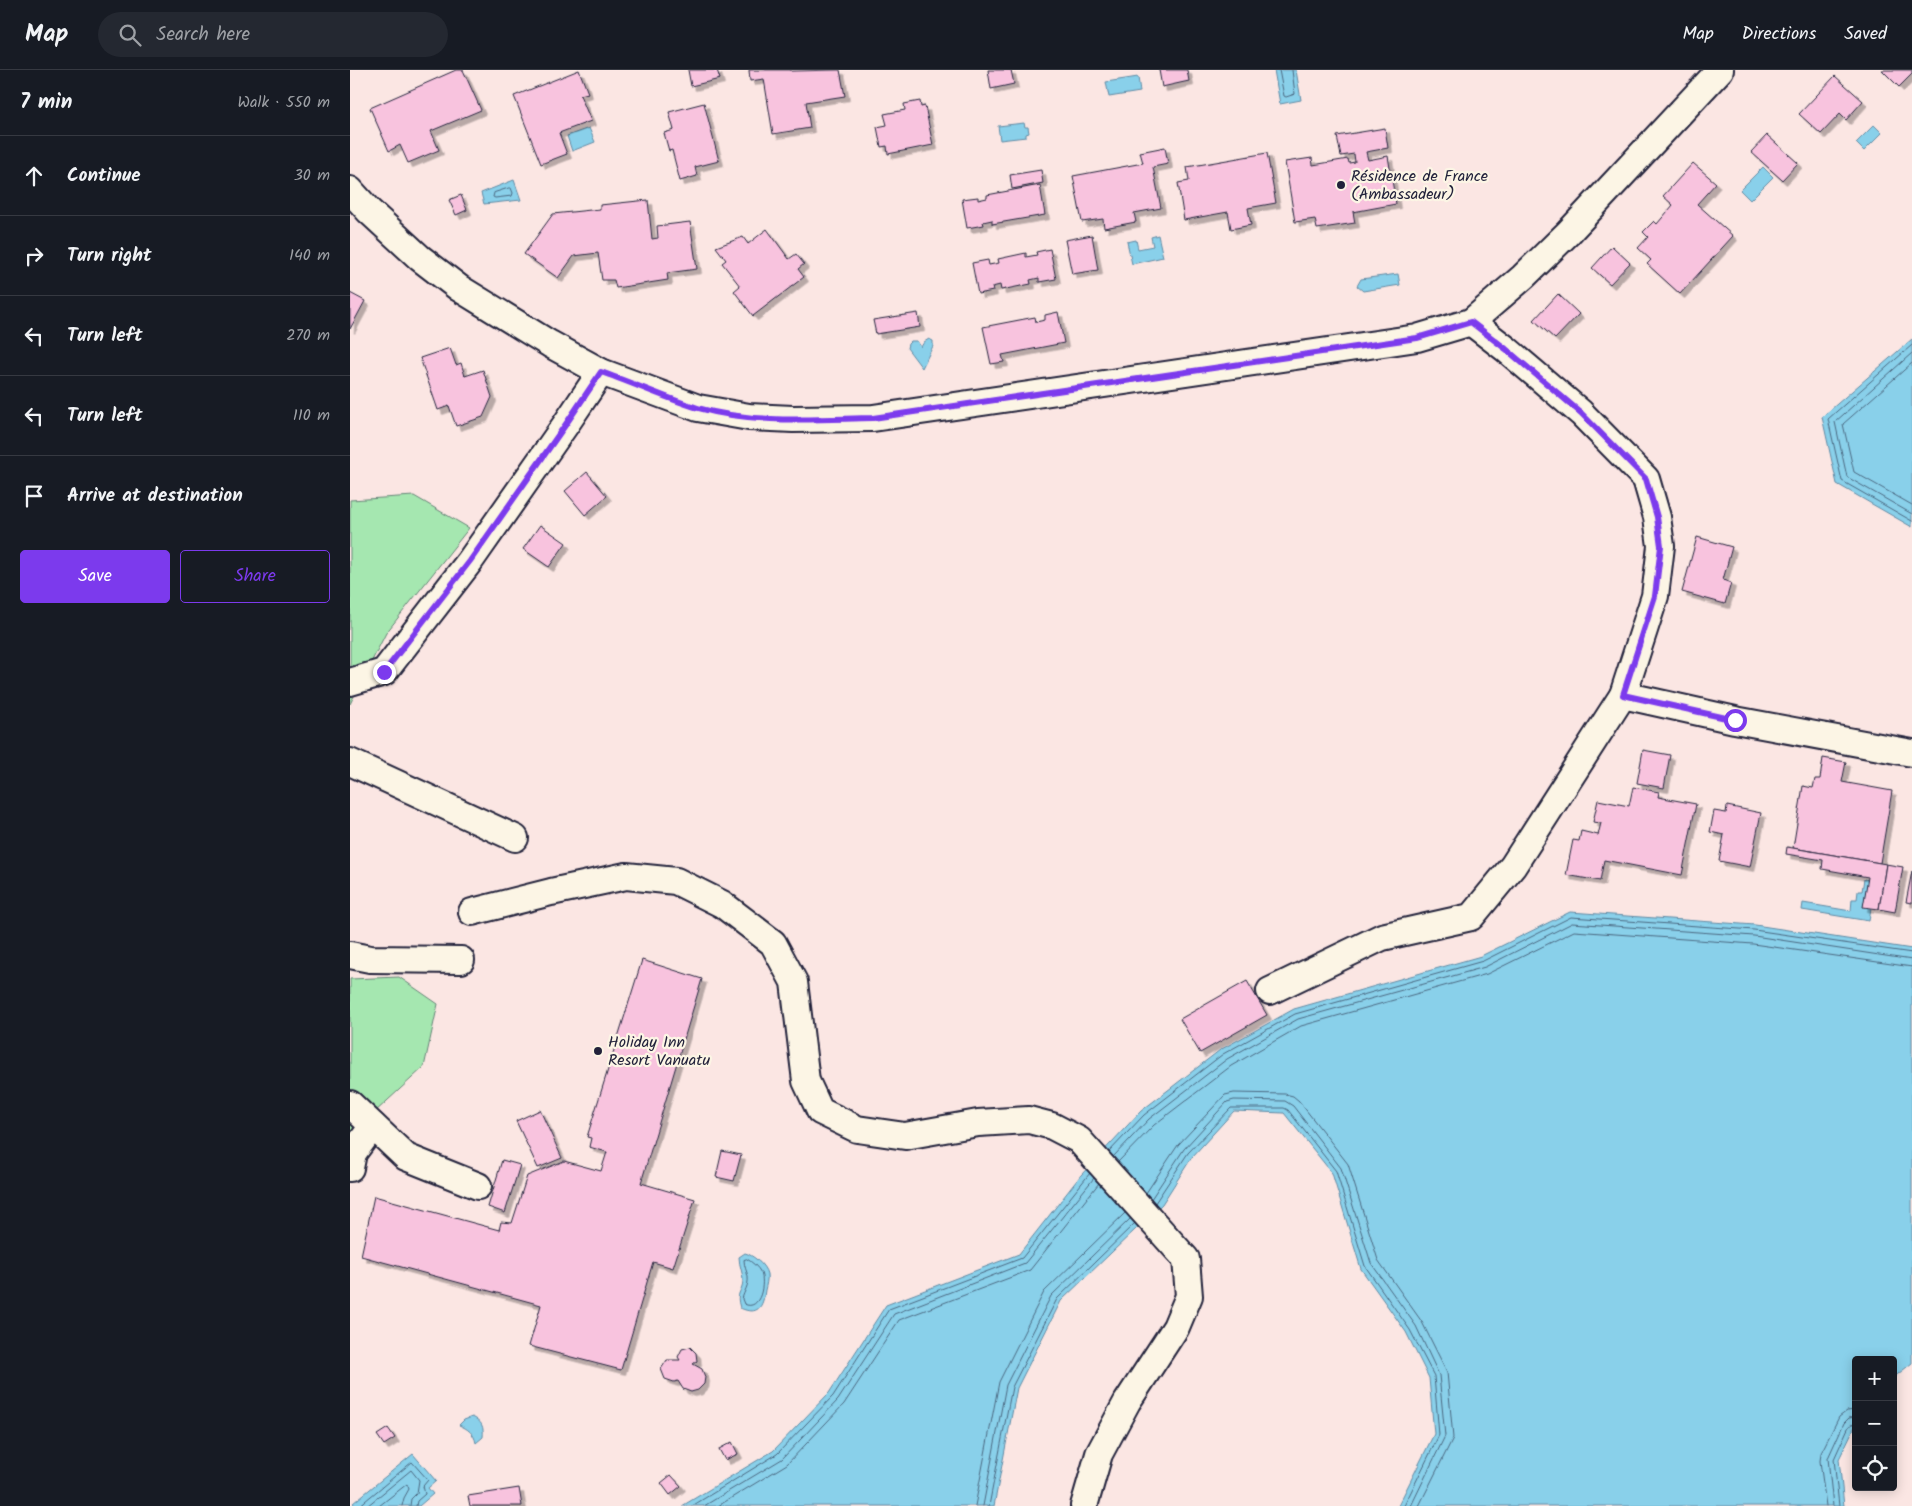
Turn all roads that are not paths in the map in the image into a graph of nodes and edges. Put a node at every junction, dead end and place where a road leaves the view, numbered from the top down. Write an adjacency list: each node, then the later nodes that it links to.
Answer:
1 (1720, 70): 3 (street)
2 (350, 190): 4 (street)
3 (1471, 322): 4 (street); 6 (street)
4 (601, 372): 5 (street)
5 (350, 682)
6 (1623, 695): 7 (street); 13 (street)
7 (1912, 753)
8 (350, 762): 9 (street)
9 (515, 838)
10 (472, 912): 18 (street)
11 (350, 955): 12 (street)
12 (461, 960)
13 (1270, 991)
14 (350, 1104): 15 (street)
15 (373, 1126): 16 (street); 17 (street)
16 (350, 1168)
17 (478, 1186)
18 (1084, 1506)

